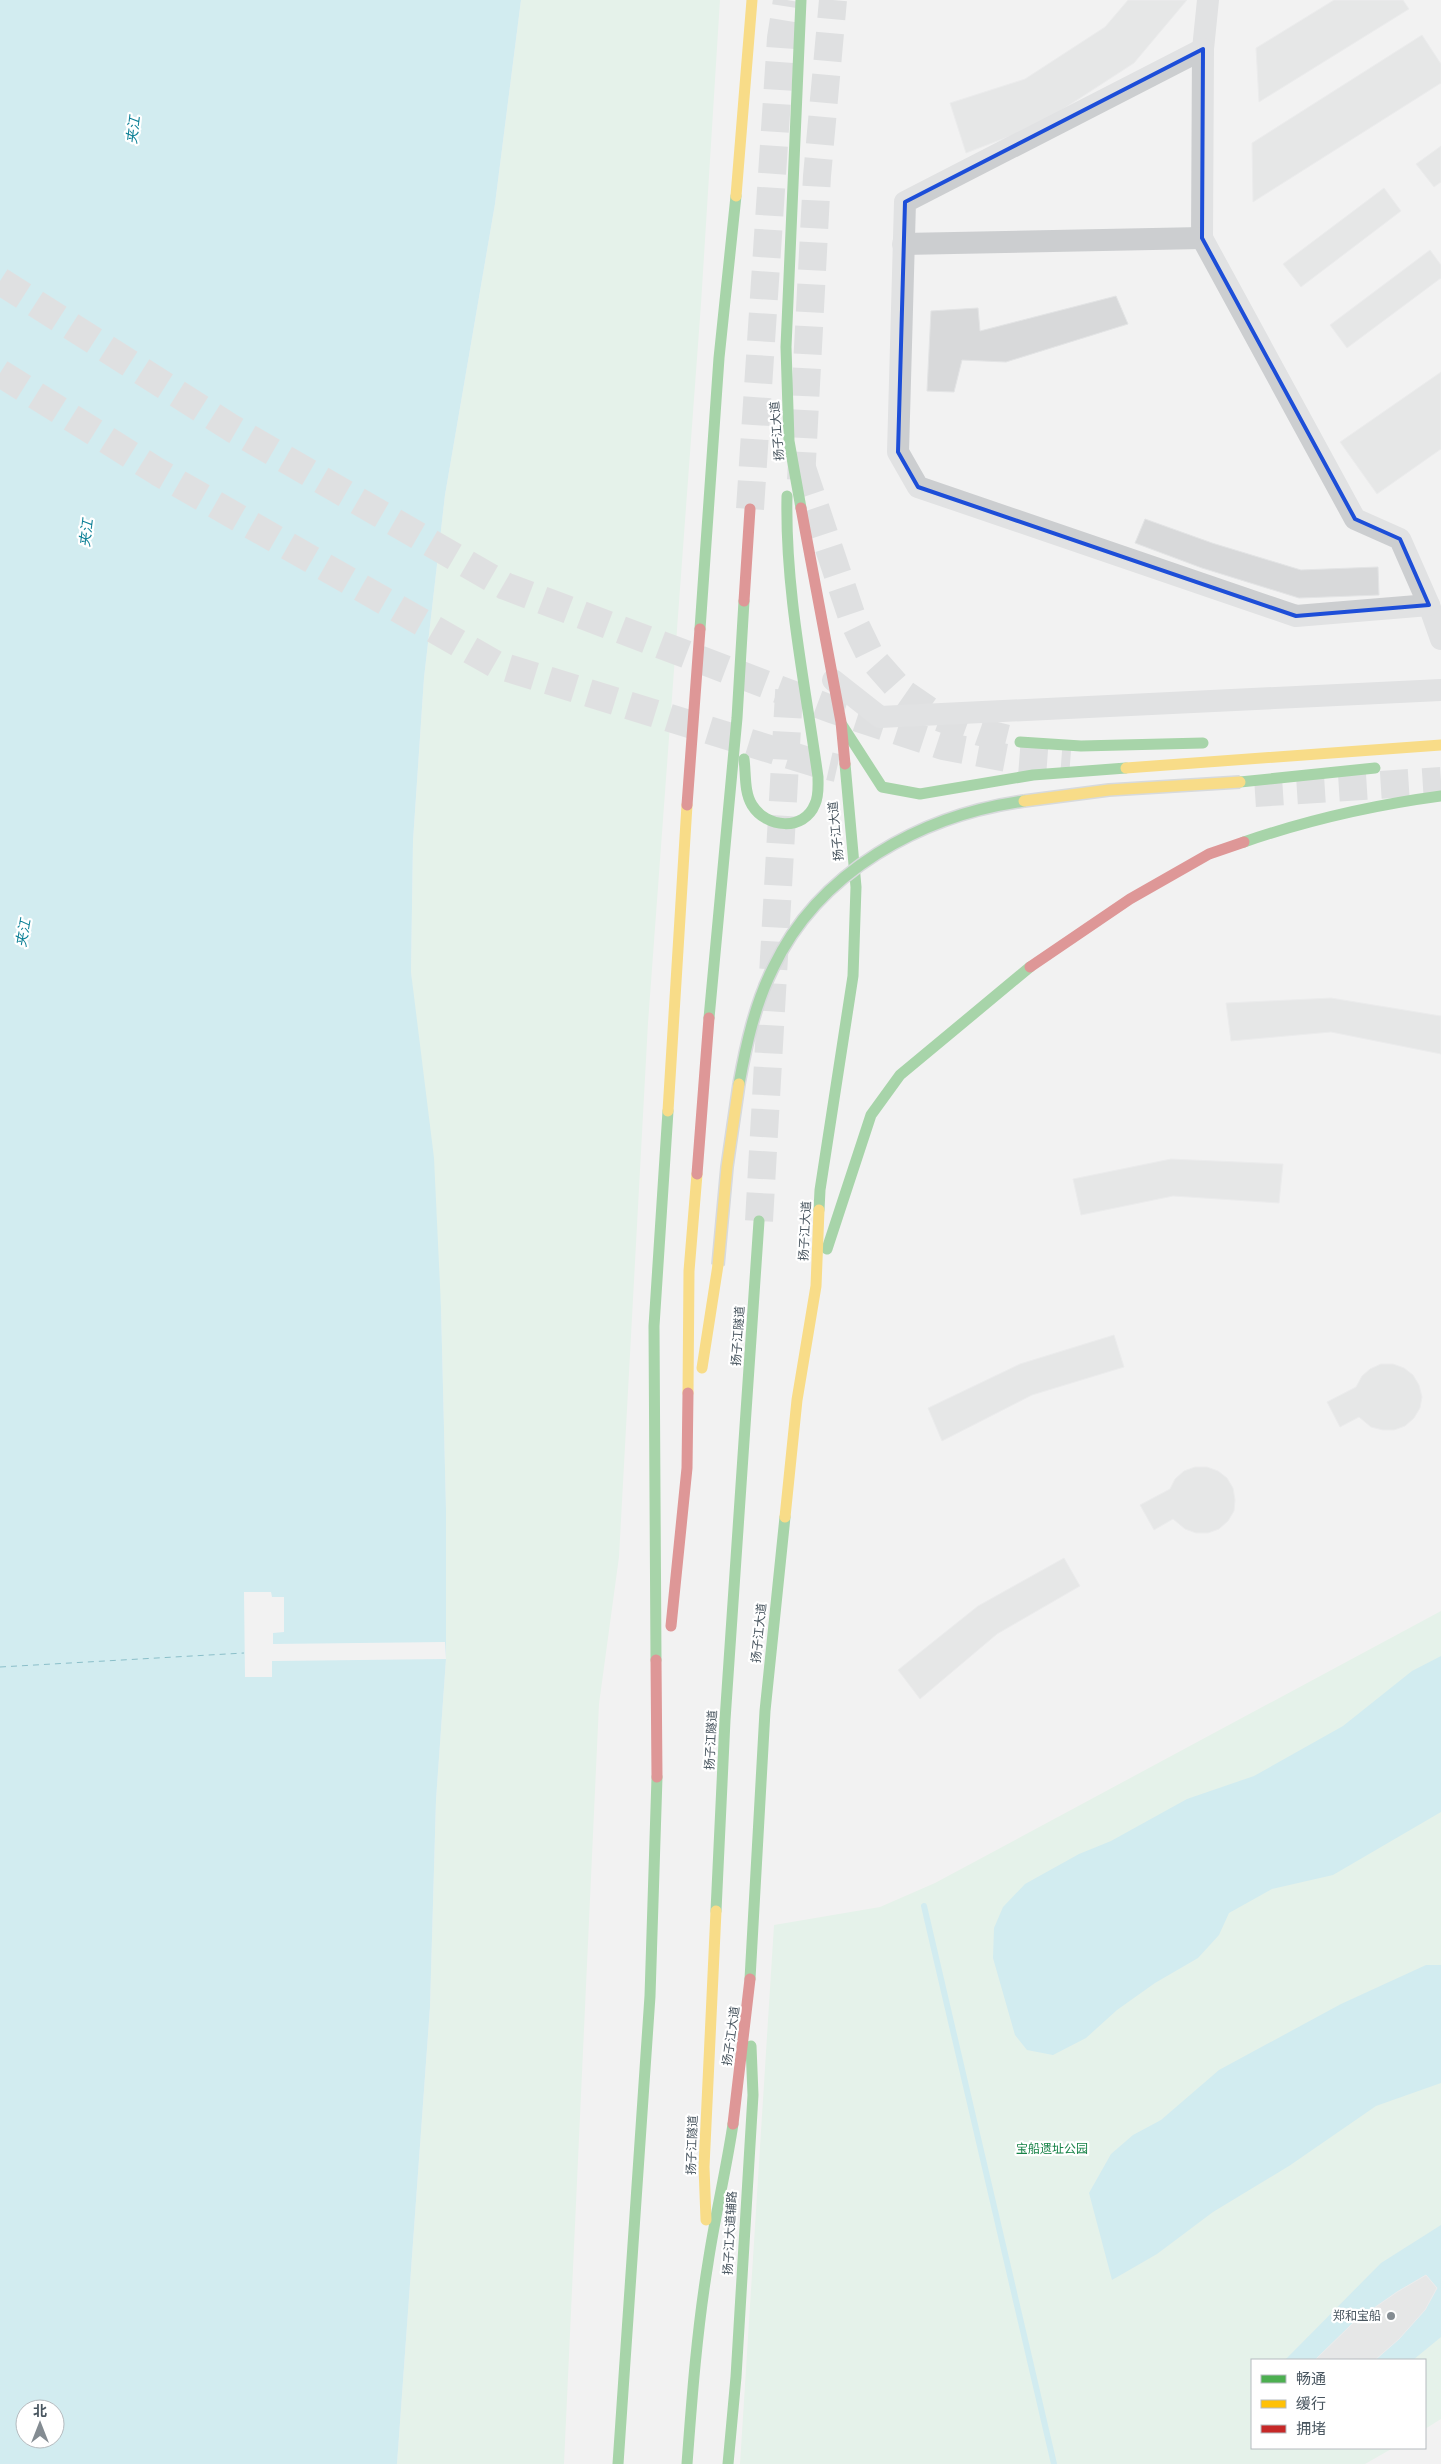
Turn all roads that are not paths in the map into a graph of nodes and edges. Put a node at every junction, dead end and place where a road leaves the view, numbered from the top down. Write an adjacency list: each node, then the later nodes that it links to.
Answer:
1 (752, 0): 25 (main road)
2 (801, 0): 7 (main road, 扬子江大道)
3 (1208, 0): 4 (street)
4 (1203, 49): 5 (street); 6 (street)
5 (1202, 238): 6 (street); 9 (street)
6 (903, 244): 9 (street)
7 (789, 441): 11 (main road, 扬子江大道); 13 (main road)
8 (750, 509): 13 (main road)
9 (1429, 605): 10 (street)
10 (1441, 639)
11 (833, 680): 12 (street); 14 (main road, 扬子江大道)
12 (1441, 690)
13 (737, 718): 22 (main road)
14 (841, 722): 17 (main road); 21 (main road, 扬子江大道)
15 (1020, 742): 16 (main road)
16 (1213, 742)
17 (1441, 745)
18 (1384, 767): 22 (main road, bridge)
19 (1441, 796): 21 (main road)
20 (759, 1221): 27 (main road, 扬子江隧道)
21 (816, 1286): 26 (main road, 扬子江大道)
22 (687, 1468): 23 (main road)
23 (670, 1634)
24 (668, 1664): 25 (main road)
25 (657, 1772): 28 (main road)
26 (749, 2004): 27 (main road, 扬子江大道); 30 (main road, 扬子江大道辅路)
27 (708, 2261): 29 (main road, 扬子江大道)
28 (618, 2464)
29 (687, 2464)
30 (728, 2464)

